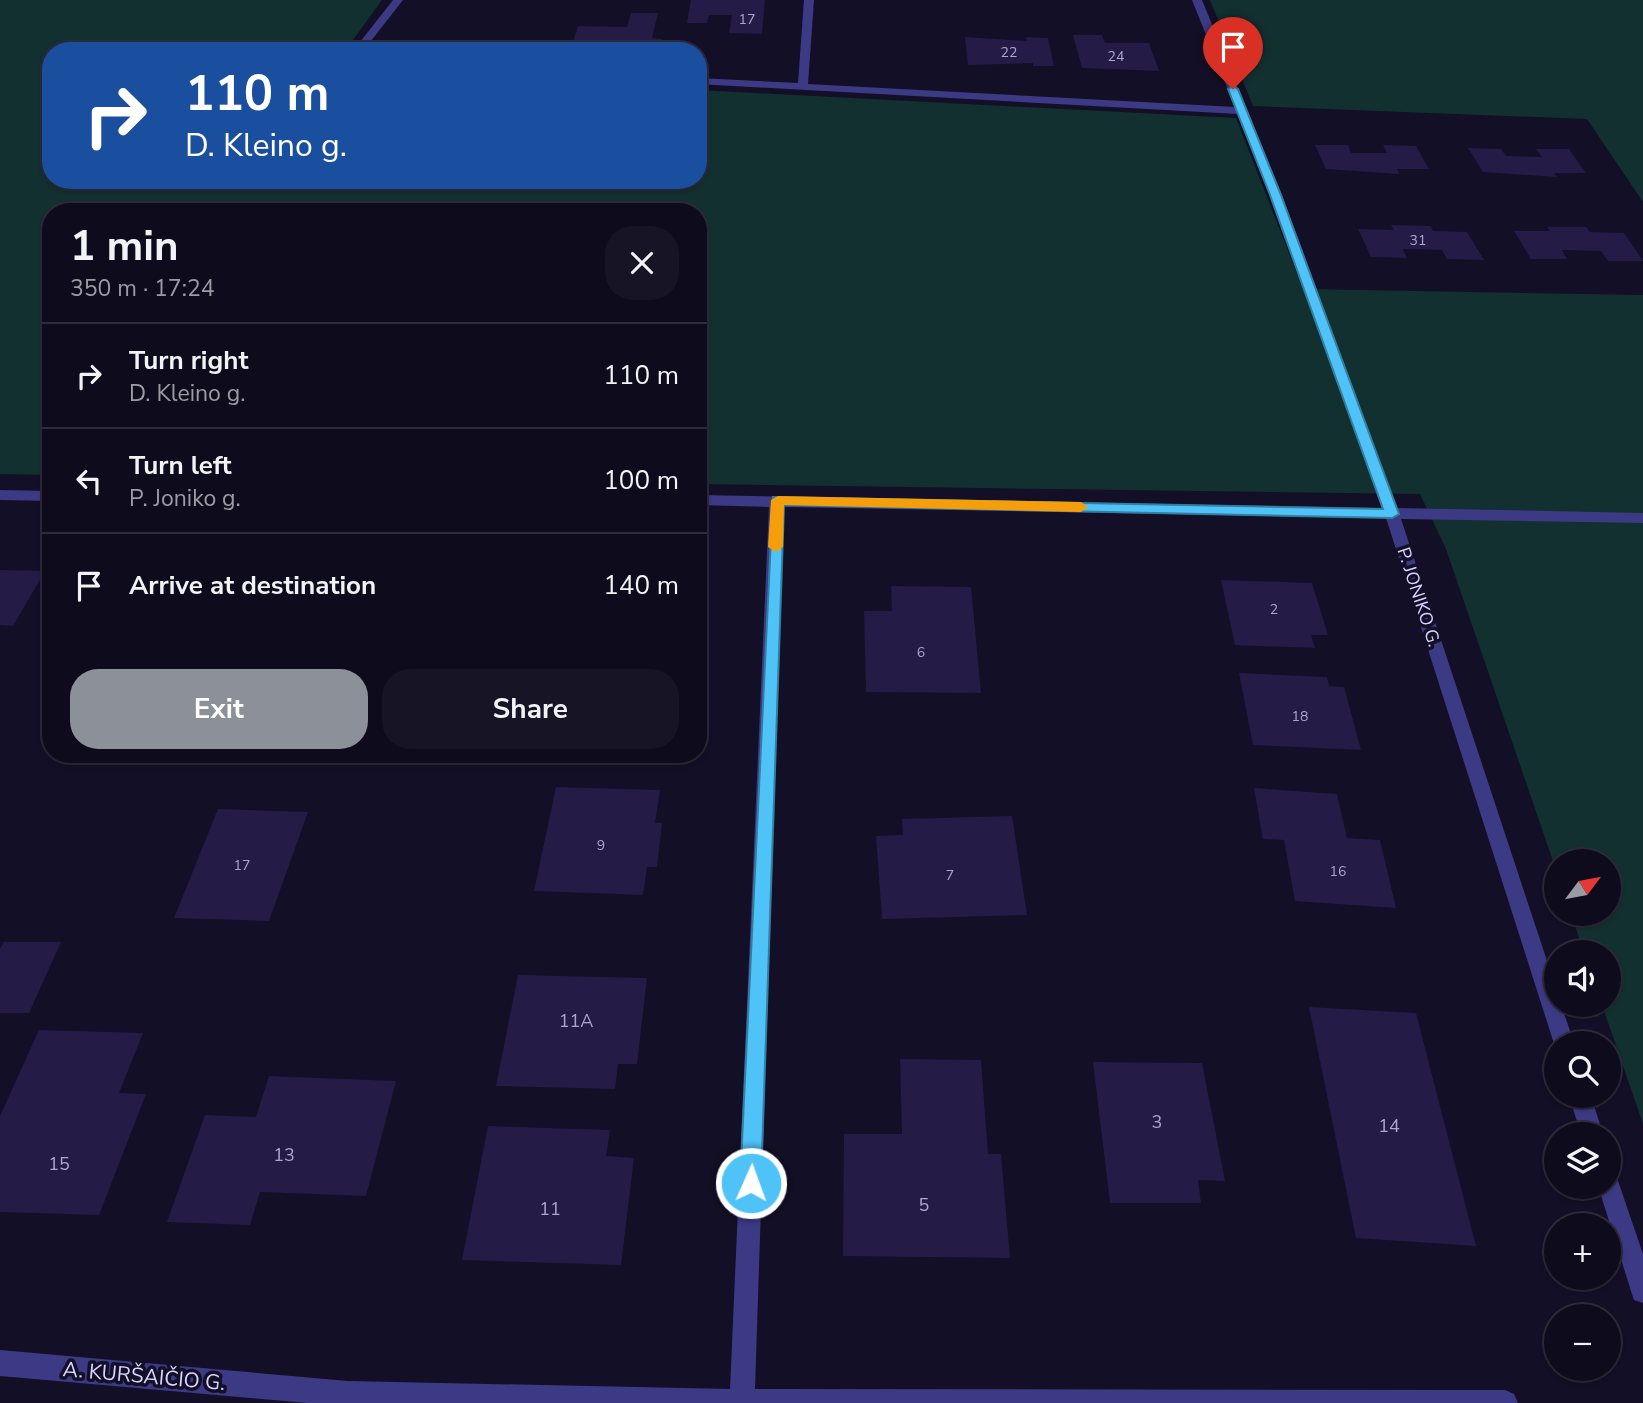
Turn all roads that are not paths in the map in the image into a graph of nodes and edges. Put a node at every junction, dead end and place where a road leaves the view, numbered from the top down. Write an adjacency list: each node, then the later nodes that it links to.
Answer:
1 (397, 0): 4 (street)
2 (809, 0): 6 (street)
3 (1197, 0): 7 (street, P. JONIKO G.)
4 (365, 42)
5 (707, 81): 6 (street)
6 (803, 85): 7 (street)
7 (1242, 111): 12 (street, P. JONIKO G.)
8 (0, 495): 9 (street)
9 (42, 496)
10 (707, 500): 11 (street)
11 (778, 500): 12 (street); 18 (street)
12 (1392, 514): 13 (street); 14 (street, P. JONIKO G.)
13 (1643, 518)
14 (1559, 1031)
15 (1613, 1199): 16 (street)
16 (1643, 1291)
17 (0, 1363): 18 (street, A. KURŠAIČIO G.)
18 (742, 1402): 19 (street, A. KURŠAIČIO G.)
19 (1505, 1403)

